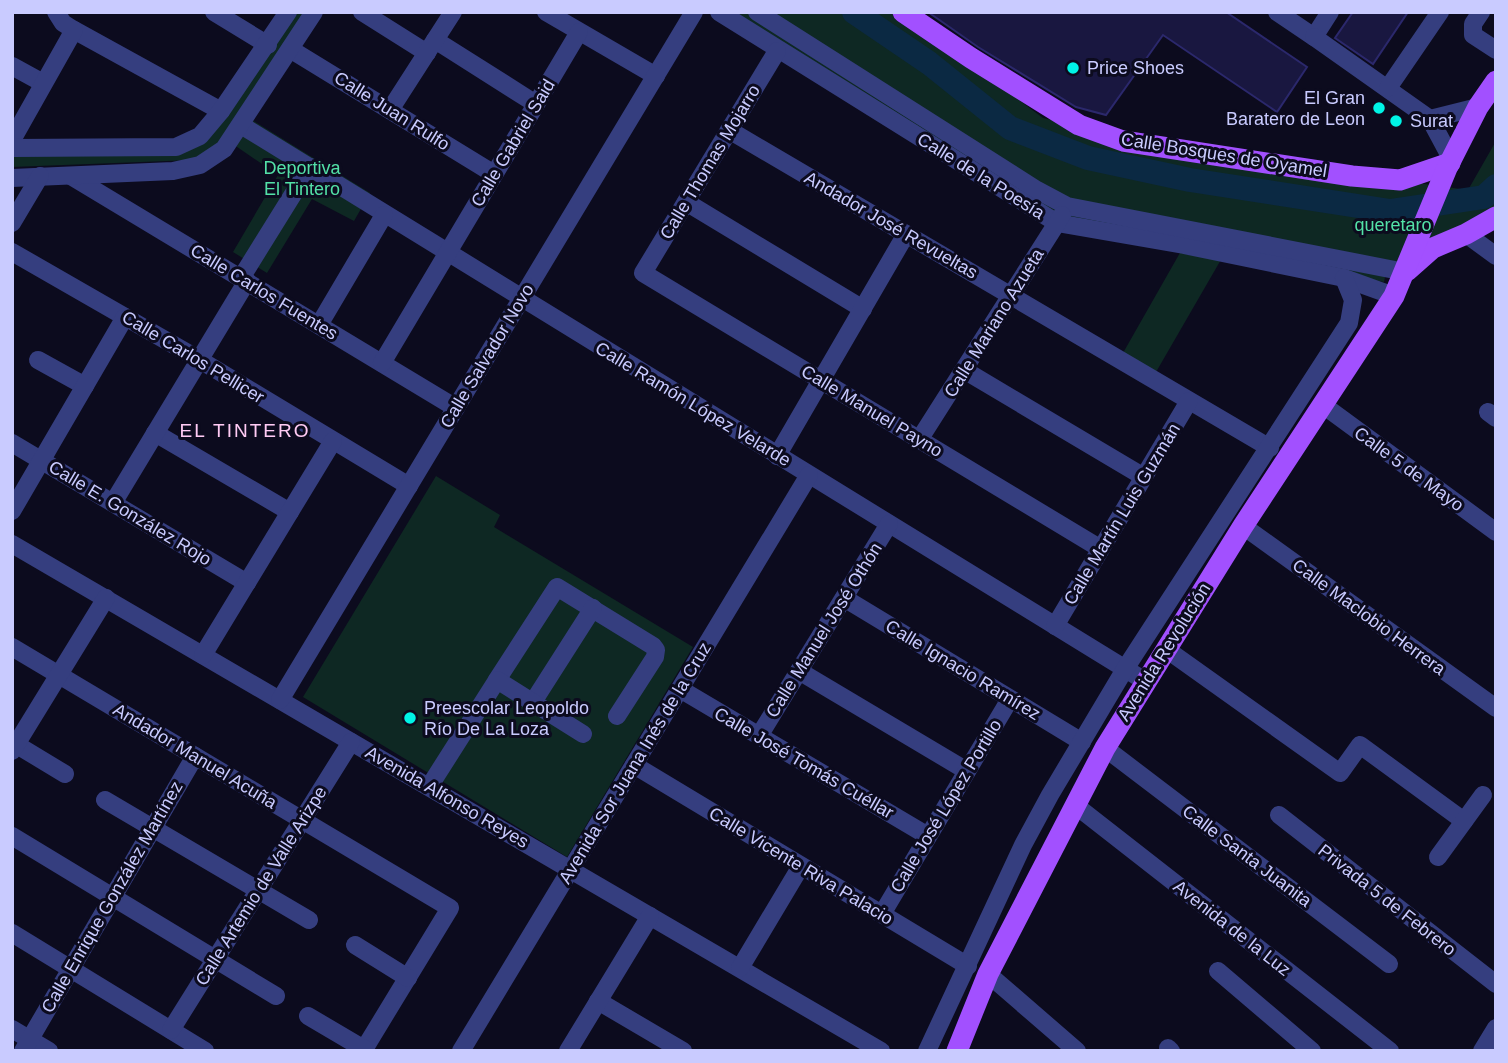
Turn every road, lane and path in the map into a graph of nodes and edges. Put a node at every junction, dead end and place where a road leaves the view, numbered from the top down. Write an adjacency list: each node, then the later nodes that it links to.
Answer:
1 (56, 12): 16 (street)
2 (214, 12): 19 (street)
3 (288, 12): 19 (street)
4 (314, 12): 21 (street)
5 (362, 12): 20 (street)
6 (453, 12): 20 (street)
7 (546, 12): 17 (street)
8 (694, 12): 25 (street, Calle Salvador Novo)
9 (719, 12): 23 (street, Calle de la Poesía)
10 (757, 12): 45 (street, Calle de la Poesía)
11 (904, 12): 38 (main road, Calle Bosques de Oyamel)
12 (1277, 12): 18 (street)
13 (1330, 12): 18 (street)
14 (1440, 12): 28 (street)
15 (1481, 12): 22 (street)
16 (74, 30): 27 (street); 32 (street)
17 (579, 32): 25 (street); 29 (street, Calle Gabriel Said)
18 (1314, 37): 28 (street)
19 (268, 45): 32 (street)
20 (431, 47): 29 (street); 31 (street)
21 (290, 49): 31 (street, Calle Juan Rulfo); 34 (street)
22 (1496, 50)
23 (777, 51): 35 (street, Calle Thomas Mojarro); 49 (street, Calle de la Poesía)
24 (12, 66): 27 (street)
25 (656, 76): 61 (street, Calle Salvador Novo)
26 (1496, 81): 30 (main road, Avenida Revolución)
27 (43, 83): 36 (street)
28 (1388, 88): 33 (street)
29 (536, 103): 40 (street, Calle Gabriel Said)
30 (1479, 107): 33 (street); 38 (main road, Avenida Revolución)
31 (390, 110): 40 (street, Calle Juan Rulfo)
32 (221, 111): 37 (street)
33 (1430, 119): 38 (street)
34 (241, 125): 39 (street, Calle Ramón López Velarde); 42 (street)
35 (729, 130): 44 (street, Calle Thomas Mojarro); 50 (street, Andador José Revueltas)
36 (12, 140)
37 (12, 148)
38 (1450, 164): 55 (main road, Avenida Revolución)
39 (310, 167): 46 (street, Calle Ramón López Velarde); 58 (street)
40 (494, 174): 53 (street, Calle Gabriel Said)
41 (40, 176): 42 (street); 43 (street); 48 (street)
42 (71, 176): 58 (street, Calle Carlos Fuentes)
43 (12, 178)
44 (686, 202): 56 (street, Calle Thomas Mojarro); 62 (street)
45 (1067, 206): 49 (street, Calle Mariano Azueta); 55 (street, Calle de la Poesía)
46 (384, 215): 53 (street, Calle Ramón López Velarde); 64 (street)
47 (1496, 217): 51 (main road, Avenida Revolución)
48 (12, 223)
49 (1057, 223): 57 (street, Calle de la Poesía); 59 (street, Calle Mariano Azueta)
50 (906, 234): 59 (street, Andador José Revueltas); 62 (street)
51 (1466, 234): 54 (street); 55 (main road, Avenida Revolución)
52 (12, 252): 63 (street, Calle Carlos Pellicer)
53 (447, 253): 61 (street, Calle Ramón López Velarde); 67 (street, Calle Gabriel Said)
54 (1496, 256)
55 (1405, 272): 60 (main road, Avenida Revolución)
56 (643, 273): 69 (street, Calle Manuel Payno)
57 (1345, 278): 60 (street, Calle de la Poesía); 78 (street, Avenida Revolución)
58 (244, 280): 64 (street, Calle Carlos Fuentes); 66 (street)
59 (1011, 296): 68 (street, Calle Mariano Azueta); 71 (street, Andador José Revueltas)
60 (1394, 296): 72 (main road, Avenida Revolución)
61 (522, 299): 73 (street, Calle Salvador Novo); 79 (street, Calle Ramón López Velarde)
62 (863, 309): 69 (street)
63 (125, 317): 66 (street, Calle Carlos Pellicer); 70 (street)
64 (319, 325): 67 (street, Calle Carlos Fuentes)
65 (38, 360): 70 (street)
66 (200, 360): 74 (street); 76 (street, Calle Carlos Pellicer)
67 (382, 363): 73 (street, Calle Carlos Fuentes)
68 (964, 370): 75 (street, Calle Mariano Azueta); 82 (street)
69 (821, 380): 75 (street, Calle Manuel Payno); 79 (street)
70 (85, 386): 80 (street)
71 (1189, 401): 78 (street, Andador José Revueltas); 82 (street, Calle Martín Luis Guzmán)
72 (1323, 405): 88 (main road, Avenida Revolución); 89 (street, Calle 5 de Mayo)
73 (456, 408): 83 (street, Calle Salvador Novo)
74 (155, 433): 84 (street); 86 (street)
75 (919, 440): 91 (street, Calle Manuel Payno)
76 (333, 441): 83 (street, Calle Carlos Pellicer); 86 (street)
77 (12, 443): 80 (street, Calle E. González Rojo)
78 (1270, 448): 100 (street, Avenida Revolución)
79 (777, 456): 81 (street, Calle Ramón López Velarde)
80 (41, 460): 84 (street, Calle E. González Rojo); 85 (street)
81 (809, 475): 87 (street, Calle Ramón López Velarde); 105 (street, Avenida Sor Juana Inés de la Cruz)
82 (1144, 477): 91 (street, Calle Martín Luis Guzmán)
83 (409, 486): 107 (street, Calle Salvador Novo)
84 (113, 503): 92 (street, Calle E. González Rojo)
85 (12, 511)
86 (290, 512): 92 (street)
87 (889, 524): 94 (street, Calle Manuel José Othón); 96 (street, Calle Ramón López Velarde)
88 (1243, 526): 98 (main road, Avenida Revolución); 109 (street, Calle Maclobio Herrera)
89 (1496, 532)
90 (12, 544): 93 (street, Avenida Alfonso Reyes)
91 (1101, 550): 96 (street, Calle Martín Luis Guzmán)
92 (247, 583): 99 (street)
93 (106, 598): 99 (street, Avenida Alfonso Reyes); 102 (street)
94 (844, 598): 101 (street, Calle Manuel José Othón); 106 (street, Calle Ignacio Ramírez)
95 (593, 608): 103 (street); 108 (street); 110 (street)
96 (1055, 626): 100 (street, Calle Ramón López Velarde)
97 (12, 647): 102 (street, Andador Manuel Acuña)
98 (1166, 649): 104 (main road, Avenida Revolución); 127 (street)
99 (203, 655): 107 (street, Avenida Alfonso Reyes)
100 (1125, 669): 104 (street, Calle Ramón López Velarde); 114 (street, Avenida Revolución)
101 (799, 671): 112 (street, Calle Manuel José Othón); 119 (street)
102 (59, 675): 115 (street); 117 (street, Andador Manuel Acuña)
103 (497, 680): 108 (street); 121 (street)
104 (1145, 681): 116 (main road, Avenida Revolución)
105 (680, 690): 112 (street, Calle José Tomás Cuéllar); 118 (street, Avenida Sor Juana Inés de la Cruz)
106 (1010, 699): 114 (street, Calle Ignacio Ramírez); 119 (street, Calle José López Portillo)
107 (280, 700): 113 (street, Avenida Alfonso Reyes)
108 (533, 702): 111 (street)
109 (1496, 708)
110 (617, 716)
111 (583, 734)
112 (759, 736): 130 (street, Calle José Tomás Cuéllar)
113 (351, 742): 121 (street, Avenida Alfonso Reyes); 126 (street, Calle Artemio de Valle Arizpe)
114 (1082, 742): 143 (street, Avenida Revolución)
115 (14, 746): 120 (street)
116 (1105, 748): 124 (main road, Avenida Revolución); 142 (street, Calle Santa Juanita)
117 (195, 755): 126 (street, Andador Manuel Acuña); 128 (street, Calle Enrique González Martínez)
118 (634, 765): 132 (street, Calle Vicente Riva Palacio); 133 (street, Avenida Sor Juana Inés de la Cruz)
119 (967, 771): 130 (street, Calle José López Portillo)
120 (65, 774)
121 (429, 787): 133 (street, Avenida Alfonso Reyes)
122 (1483, 795): 127 (street)
123 (105, 800): 128 (street)
124 (1075, 805): 147 (main road, Avenida Revolución); 167 (street, Avenida de la Luz)
125 (1279, 815): 149 (street, Privada 5 de Febrero)
126 (302, 820): 134 (street, Calle Artemio de Valle Arizpe); 148 (street, Andador Manuel Acuña)
127 (1464, 821): 131 (street)
128 (152, 828): 134 (street); 135 (street, Calle Enrique González Martínez)
129 (12, 836): 135 (street)
130 (928, 836): 136 (street, Calle José López Portillo)
131 (1438, 857)
132 (801, 866): 136 (street, Calle Vicente Riva Palacio); 144 (street)
133 (571, 870): 137 (street, Avenida Alfonso Reyes); 159 (street, Avenida Sor Juana Inés de la Cruz)
134 (258, 891): 138 (street); 141 (street, Calle Artemio de Valle Arizpe)
135 (112, 897): 141 (street); 145 (street, Calle Enrique González Martínez)
136 (882, 914): 143 (street, Calle Vicente Riva Palacio)
137 (650, 916): 144 (street, Avenida Alfonso Reyes); 151 (street)
138 (309, 920)
139 (12, 933): 145 (street)
140 (355, 945): 148 (street)
141 (215, 960): 150 (street); 154 (street, Calle Artemio de Valle Arizpe)
142 (1389, 964)
143 (968, 965): 163 (street, Avenida Revolución)
144 (740, 968): 162 (street, Avenida Alfonso Reyes)
145 (71, 969): 154 (street); 155 (street, Calle Enrique González Martínez)
146 (1218, 971): 166 (street)
147 (988, 974): 164 (main road, Avenida Revolución); 165 (street)
148 (408, 978): 156 (street)
149 (1496, 984)
150 (276, 996)
151 (598, 1000): 160 (street); 161 (street)
152 (308, 1016): 156 (street)
153 (12, 1029): 155 (street)
154 (171, 1030): 158 (street)
155 (26, 1045): 157 (street)
156 (363, 1050)
157 (49, 1051)
158 (205, 1051)
159 (461, 1051)
160 (568, 1051)
161 (683, 1051)
162 (881, 1051)
163 (927, 1051)
164 (957, 1051)
165 (1077, 1051)
166 (1312, 1051)
167 (1390, 1051)

